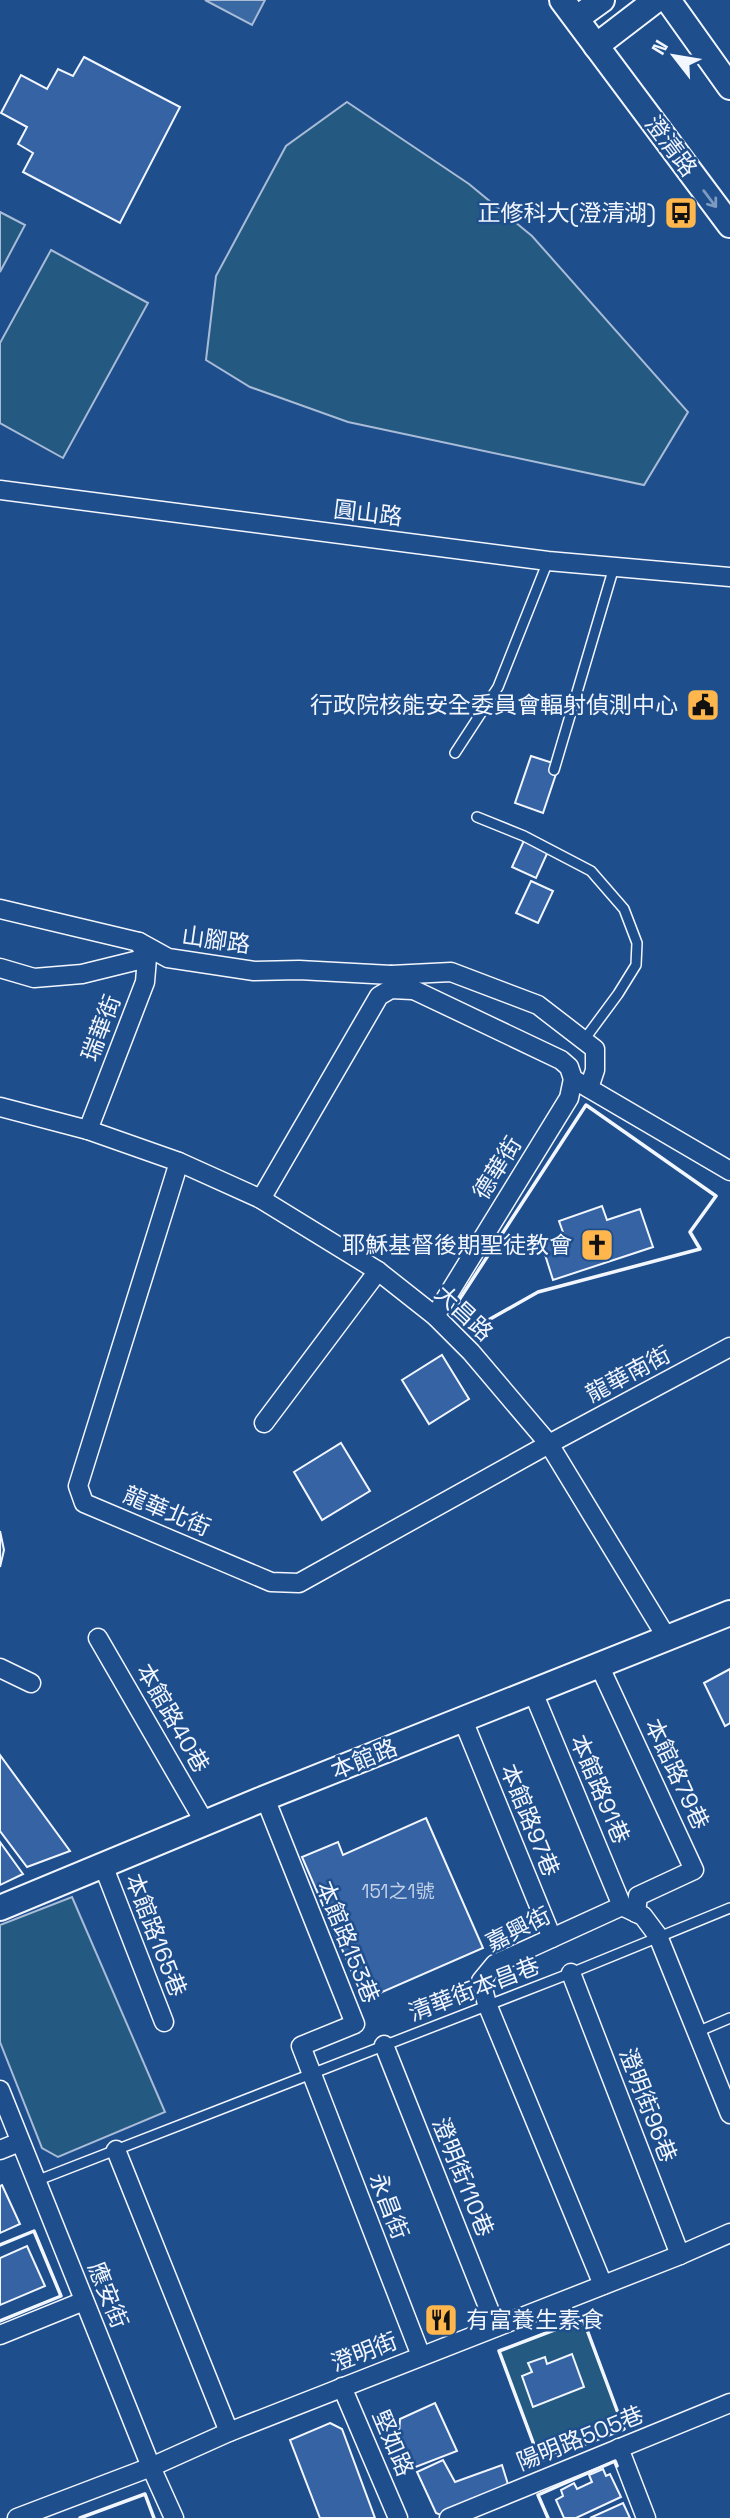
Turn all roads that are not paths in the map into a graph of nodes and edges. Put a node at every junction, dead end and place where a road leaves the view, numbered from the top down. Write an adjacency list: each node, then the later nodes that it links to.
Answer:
1 (602, 0): 4 (street)
2 (656, 0): 5 (street)
3 (668, 0): 6 (street)
4 (569, 9): 5 (street, 澄清路)
5 (596, 46): 7 (street, 澄清路, one-way to 7)
6 (730, 87)
7 (730, 225)
8 (0, 490): 9 (street, 圓山路)
9 (548, 561): 10 (street, 圓山路); 12 (lane)
10 (614, 567): 11 (street, 圓山路); 13 (lane)
11 (730, 577)
12 (456, 753)
13 (554, 770)
14 (477, 817): 20 (lane)
15 (0, 909): 16 (street, 山腳路)
16 (143, 950): 17 (street); 18 (street, 山腳路); 24 (street, 瑞華街)
17 (0, 968)
18 (391, 975): 19 (street, 山腳路); 20 (street, 山腳路)
19 (416, 990): 21 (street, 山腳路); 27 (street)
20 (584, 1040): 22 (street)
21 (573, 1079): 22 (street, 山腳路); 29 (street, 德華街)
22 (589, 1088): 26 (street, 山腳路)
23 (0, 1107): 24 (street, 大昌路)
24 (89, 1130): 25 (street, 大昌路)
25 (179, 1162): 27 (street, 大昌路); 32 (street, 龍華北街)
26 (730, 1171)
27 (261, 1199): 28 (street, 大昌路)
28 (378, 1271): 29 (street, 大昌路); 31 (street)
29 (435, 1316): 32 (street, 大昌路)
30 (730, 1347): 32 (street, 龍華南街)
31 (264, 1423)
32 (549, 1444): 35 (street, 大昌路)
33 (730, 1613): 35 (street, 本館路)
34 (98, 1638): 42 (street, 本館路40巷)
35 (667, 1638): 36 (street, 本館路)
36 (599, 1665): 39 (street, 本館路); 46 (street, 本館路79巷)
37 (0, 1668): 38 (street)
38 (31, 1683)
39 (533, 1692): 40 (street, 本館路); 46 (street, 本館路91巷)
40 (463, 1720): 41 (street, 本館路); 48 (street, 本館路97巷)
41 (265, 1798): 42 (street, 本館路); 55 (street, 本館路153巷)
42 (205, 1823): 43 (street, 本館路)
43 (103, 1866): 44 (street, 本館路); 52 (street, 本館路165巷)
44 (0, 1908)
45 (730, 1908): 47 (lane, 清華街本昌巷)
46 (629, 1909): 47 (street); 48 (street, 嘉興街)
47 (657, 1937): 49 (lane, 清華街本昌巷); 53 (street)
48 (552, 1938): 50 (street, 嘉興街)
49 (571, 1973): 50 (lane, 清華街本昌巷); 63 (street, 澄明街96巷)
50 (487, 2004): 54 (lane, 清華街本昌巷); 64 (street, 嘉興街)
51 (730, 2018): 53 (lane)
52 (164, 2022)
53 (697, 2032): 57 (street)
54 (384, 2045): 55 (lane, 清華街本昌巷); 66 (street, 澄明街110巷)
55 (311, 2073): 60 (lane, 清華街本昌巷); 68 (street, 永昌街)
56 (0, 2090): 58 (street, 應安街)
57 (730, 2114)
58 (20, 2142): 59 (street); 61 (street, 應安街)
59 (0, 2150)
60 (116, 2150): 61 (lane, 清華街本昌巷); 71 (street)
61 (36, 2181): 65 (street, 應安街)
62 (730, 2234): 63 (street, 澄明街)
63 (680, 2255): 64 (street, 澄明街)
64 (603, 2285): 66 (street, 澄明街)
65 (84, 2301): 67 (street); 73 (street, 應安街)
66 (496, 2327): 68 (street, 澄明街)
67 (0, 2335)
68 (421, 2356): 69 (street, 澄明街)
69 (342, 2387): 71 (street, 澄明街); 76 (street, 堅如路)
70 (730, 2403): 72 (street, 陽明路505巷)
71 (229, 2432): 73 (street, 澄明街)
72 (619, 2448): 77 (street, 陽明路505巷); 78 (street)
73 (151, 2467): 74 (street, 澄明街); 75 (street, 應安街)
74 (17, 2518)
75 (174, 2518)
76 (398, 2518)
77 (449, 2518)
78 (646, 2518)

